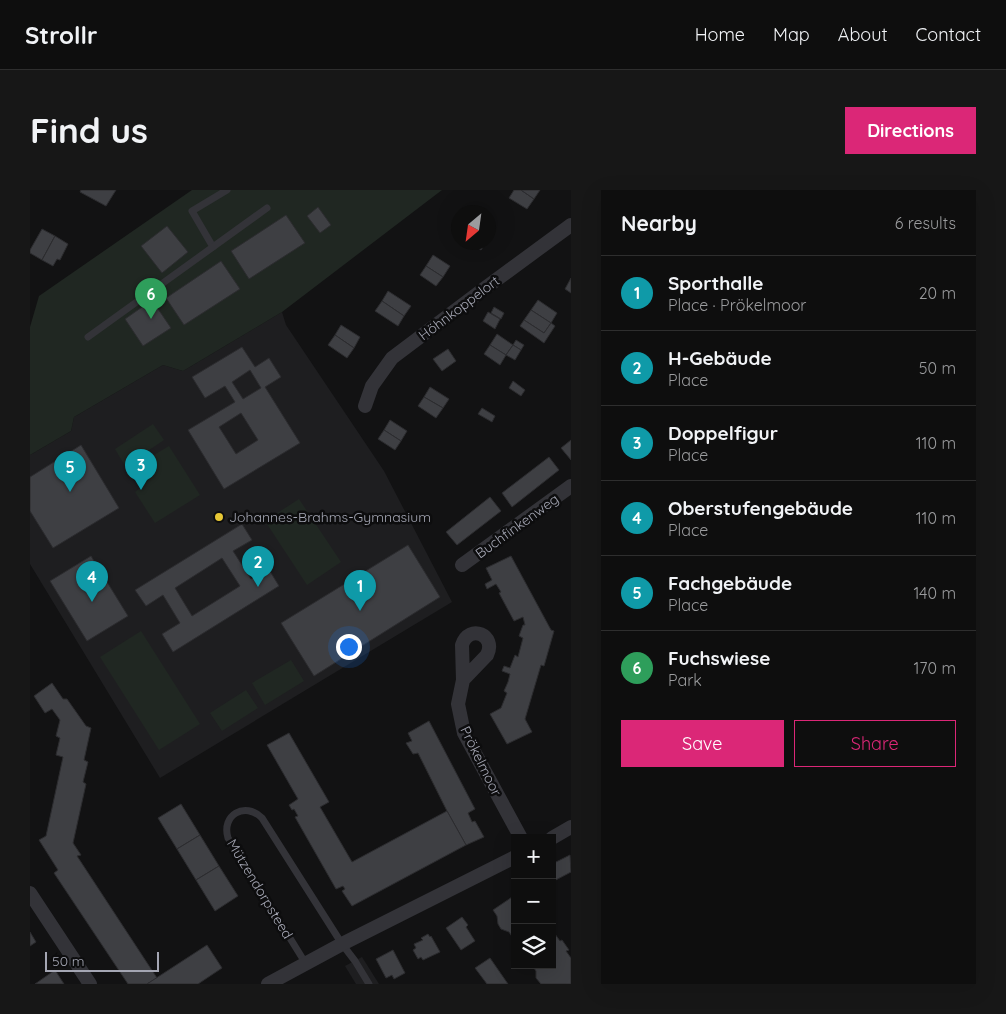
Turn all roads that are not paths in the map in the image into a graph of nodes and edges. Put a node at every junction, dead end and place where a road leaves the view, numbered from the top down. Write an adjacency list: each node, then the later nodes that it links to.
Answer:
1 (227, 190): 4 (lane)
2 (267, 208): 4 (lane)
3 (571, 225): 6 (street, Höhnkoppelort)
4 (213, 247): 5 (lane)
5 (88, 336)
6 (365, 406)
7 (571, 486): 8 (street, Buchfinkenweg)
8 (462, 565)
9 (463, 680): 11 (street, Prökelmoor)
10 (571, 828): 12 (street)
11 (519, 834)
12 (556, 836)
13 (511, 859): 15 (street)
14 (30, 892): 17 (street)
15 (342, 944): 16 (street); 16 (lane, Mützendorpsteed); 19 (lane, Mützendorpsteed)
16 (306, 964): 18 (street)
17 (90, 984)
18 (268, 984)
19 (370, 984)

